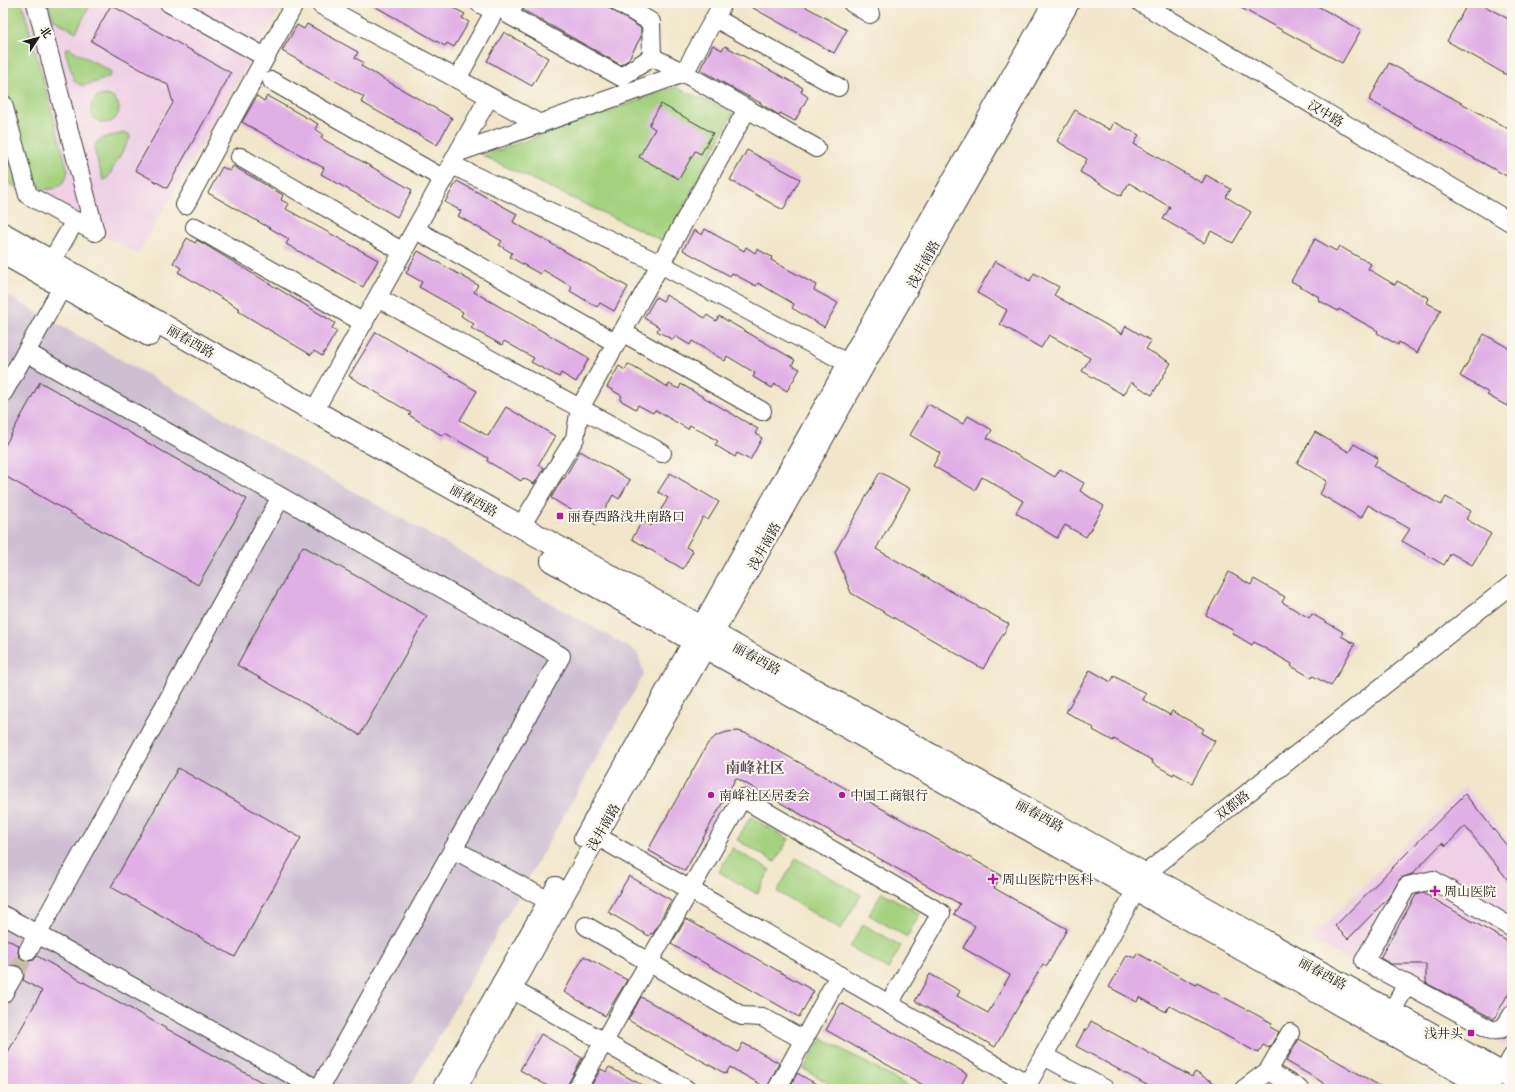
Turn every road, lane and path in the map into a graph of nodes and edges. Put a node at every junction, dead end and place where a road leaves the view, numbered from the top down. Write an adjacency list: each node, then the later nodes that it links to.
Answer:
1 (36, 3): 28 (street)
2 (169, 3): 14 (street)
3 (295, 3): 14 (street)
4 (515, 3): 15 (street)
5 (619, 3): 15 (street)
6 (852, 3): 13 (street)
7 (1052, 3): 42 (street, 浅井南路)
8 (1070, 3): 43 (street, 浅井南路)
9 (1141, 3): 29 (street, 汉中路)
10 (321, 5): 17 (street)
11 (491, 6): 17 (street)
12 (719, 10): 16 (street); 19 (street)
13 (870, 14)
14 (266, 57): 27 (street)
15 (652, 57): 16 (street)
16 (684, 74): 22 (street); 23 (street)
17 (457, 79): 20 (street)
18 (272, 81): 26 (street)
19 (838, 87)
20 (489, 97): 23 (street); 26 (street)
21 (3, 104): 28 (street)
22 (747, 109): 24 (street); 36 (street)
23 (540, 124): 26 (street)
24 (816, 148)
25 (240, 157): 33 (street)
26 (451, 165): 31 (street); 36 (street)
27 (185, 205)
28 (74, 221): 35 (street)
29 (1512, 223)
30 (195, 227): 39 (street)
31 (416, 230): 33 (street); 40 (street)
32 (3, 234): 35 (main road, 丽春西路)
33 (403, 252): 38 (street)
34 (3, 253): 37 (main road, 丽春西路)
35 (51, 262): 37 (main road, 丽春西路)
36 (660, 264): 40 (street); 42 (street)
37 (67, 280): 41 (street); 47 (main road, 丽春西路); 52 (main road, 丽春西路)
38 (378, 298): 39 (street); 45 (street)
39 (364, 323): 47 (street)
40 (619, 337): 45 (street); 46 (street)
41 (26, 352): 44 (street); 49 (street)
42 (847, 363): 43 (street); 52 (street, 浅井南路)
43 (862, 371): 52 (street, 浅井南路)
44 (3, 393)
45 (580, 408): 48 (street); 50 (street)
46 (762, 410)
47 (314, 411): 50 (main road, 丽春西路)
48 (662, 453)
49 (281, 497): 54 (street); 61 (street)
50 (521, 526): 52 (main road, 丽春西路)
51 (1512, 584): 55 (street, 双都路)
52 (703, 637): 53 (street, 浅井南路); 55 (main road, 丽春西路)
53 (592, 833): 56 (street); 57 (street, 浅井南路)
54 (453, 849): 57 (street); 79 (street)
55 (1141, 881): 70 (main road, 丽春西路); 75 (street, 双都路); 77 (main road, 丽春西路)
56 (690, 890): 63 (street); 65 (street); 69 (street)
57 (553, 904): 67 (street, 浅井南路)
58 (3, 915): 61 (street)
59 (586, 926): 63 (street)
60 (1512, 928): 66 (street)
61 (37, 934): 62 (street); 79 (street)
62 (28, 951)
63 (649, 962): 73 (street); 74 (street)
64 (14, 975): 68 (street)
65 (839, 975): 69 (street); 73 (street)
66 (1407, 984): 70 (street); 71 (street)
67 (506, 986): 74 (street); 80 (street, 浅井南路); 81 (street, 浅井南路)
68 (3, 994)
69 (889, 1004): 78 (street)
70 (1392, 1011): 77 (main road, 丽春西路)
71 (1512, 1015)
72 (1290, 1034): 76 (street)
73 (804, 1040): 84 (street)
74 (604, 1042): 82 (street); 83 (street)
75 (1044, 1056): 78 (street, 双都路); 85 (street)
76 (1268, 1071): 86 (street); 87 (street)
77 (1504, 1075)
78 (1027, 1086)
79 (318, 1089)
80 (441, 1089)
81 (457, 1089)
82 (577, 1089)
83 (686, 1089)
84 (777, 1089)
85 (1105, 1089)
86 (1244, 1089)
87 (1299, 1089)

